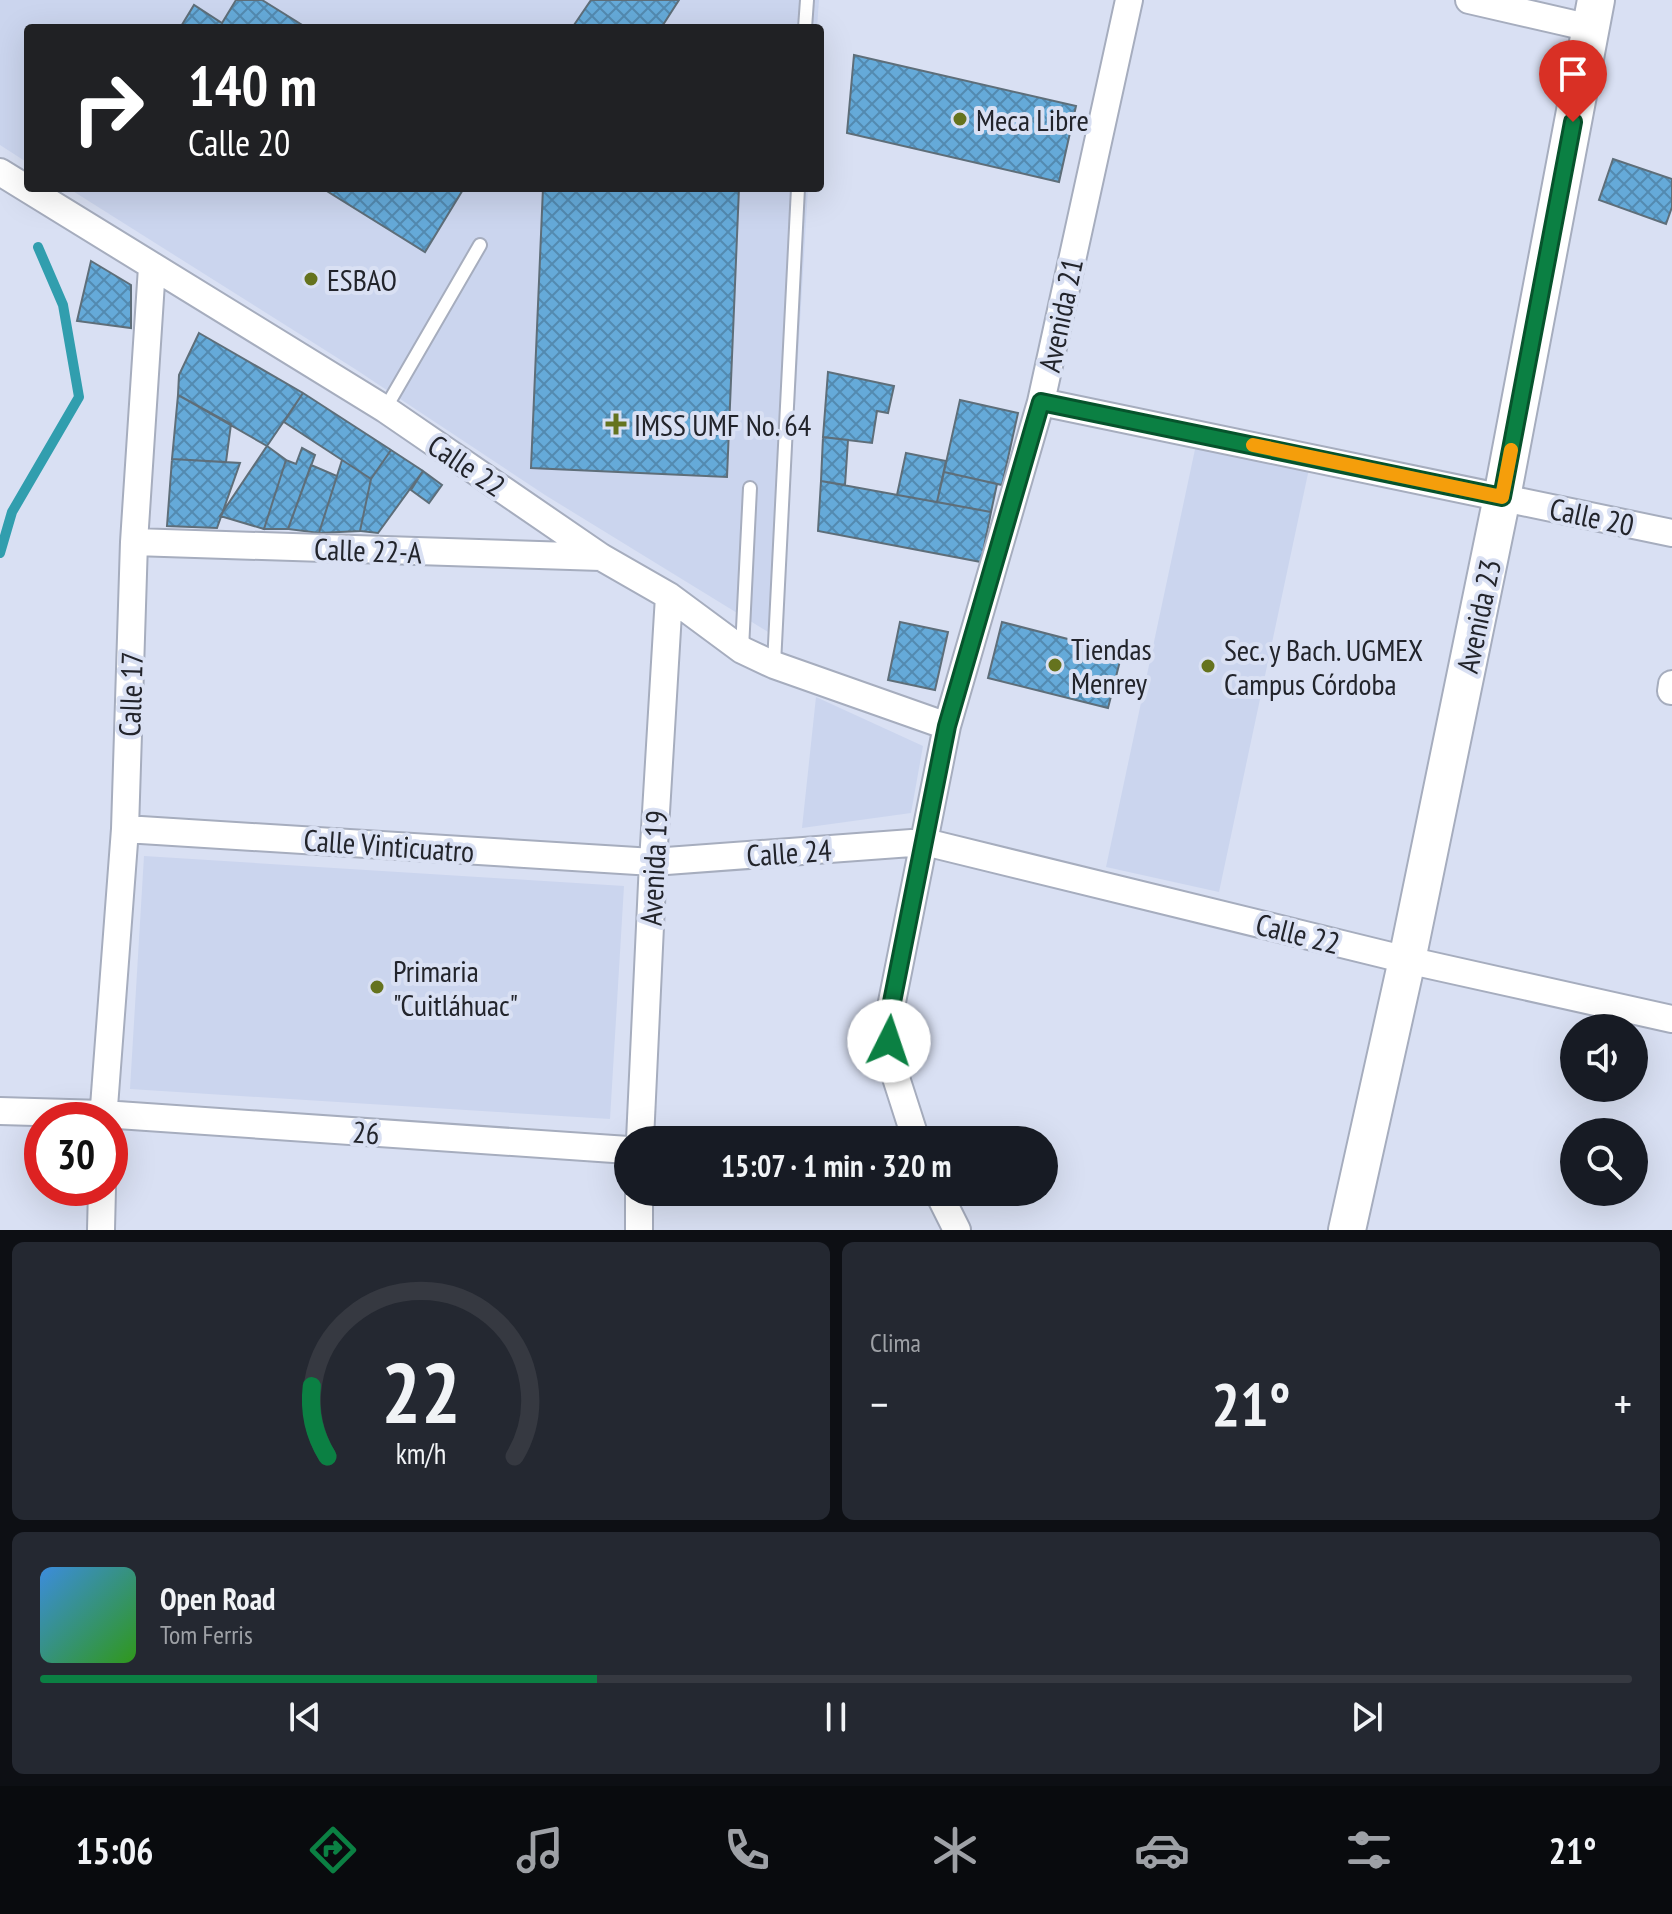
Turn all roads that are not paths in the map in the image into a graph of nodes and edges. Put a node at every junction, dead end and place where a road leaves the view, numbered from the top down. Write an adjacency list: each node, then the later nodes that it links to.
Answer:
1 (807, 0): 5 (lane)
2 (1129, 0): 12 (street, Avenida 21)
3 (1469, 0): 4 (street)
4 (1594, 14): 15 (street, Avenida 23)
5 (805, 24)
6 (0, 172): 7 (street, Calle 22)
7 (24, 187)
8 (32, 192): 11 (street, Calle 22)
9 (798, 192): 21 (lane)
10 (480, 245): 13 (lane)
11 (152, 267): 13 (street, Calle 22); 17 (street, Calle 17)
12 (1041, 402): 15 (street, Calle 20); 22 (street, Avenida 21)
13 (385, 409): 18 (street, Calle 22)
14 (750, 488): 20 (lane)
15 (1502, 497): 16 (street, Calle 20); 26 (street, Avenida 23)
16 (1672, 533)
17 (134, 542): 18 (street, Calle 22-A); 23 (street, Calle 17)
18 (601, 557): 19 (street, Calle 22)
19 (669, 596): 20 (street, Calle 22); 25 (street, Avenida 19)
20 (742, 650): 21 (street, Calle 22)
21 (774, 665): 22 (street, Calle 22)
22 (947, 726): 24 (street, Avenida 21)
23 (125, 829): 25 (street, Calle Vinticuatro); 28 (street, Calle 17)
24 (925, 842): 25 (street, Calle 24); 26 (street, Calle 22); 33 (street, Avenida 21)
25 (653, 862): 32 (street, Avenida 19)
26 (1407, 960): 27 (street, Calle 22); 41 (street, Avenida 23)
27 (1672, 1019)
28 (104, 1102)
29 (0, 1111): 30 (street, 26)
30 (24, 1112)
31 (128, 1119): 34 (street, 26)
32 (641, 1126)
33 (912, 1126)
34 (614, 1149)
35 (102, 1206): 38 (street)
36 (639, 1206): 39 (street)
37 (945, 1206): 40 (street)
38 (101, 1230)
39 (639, 1230)
40 (957, 1230)
41 (1347, 1230)

